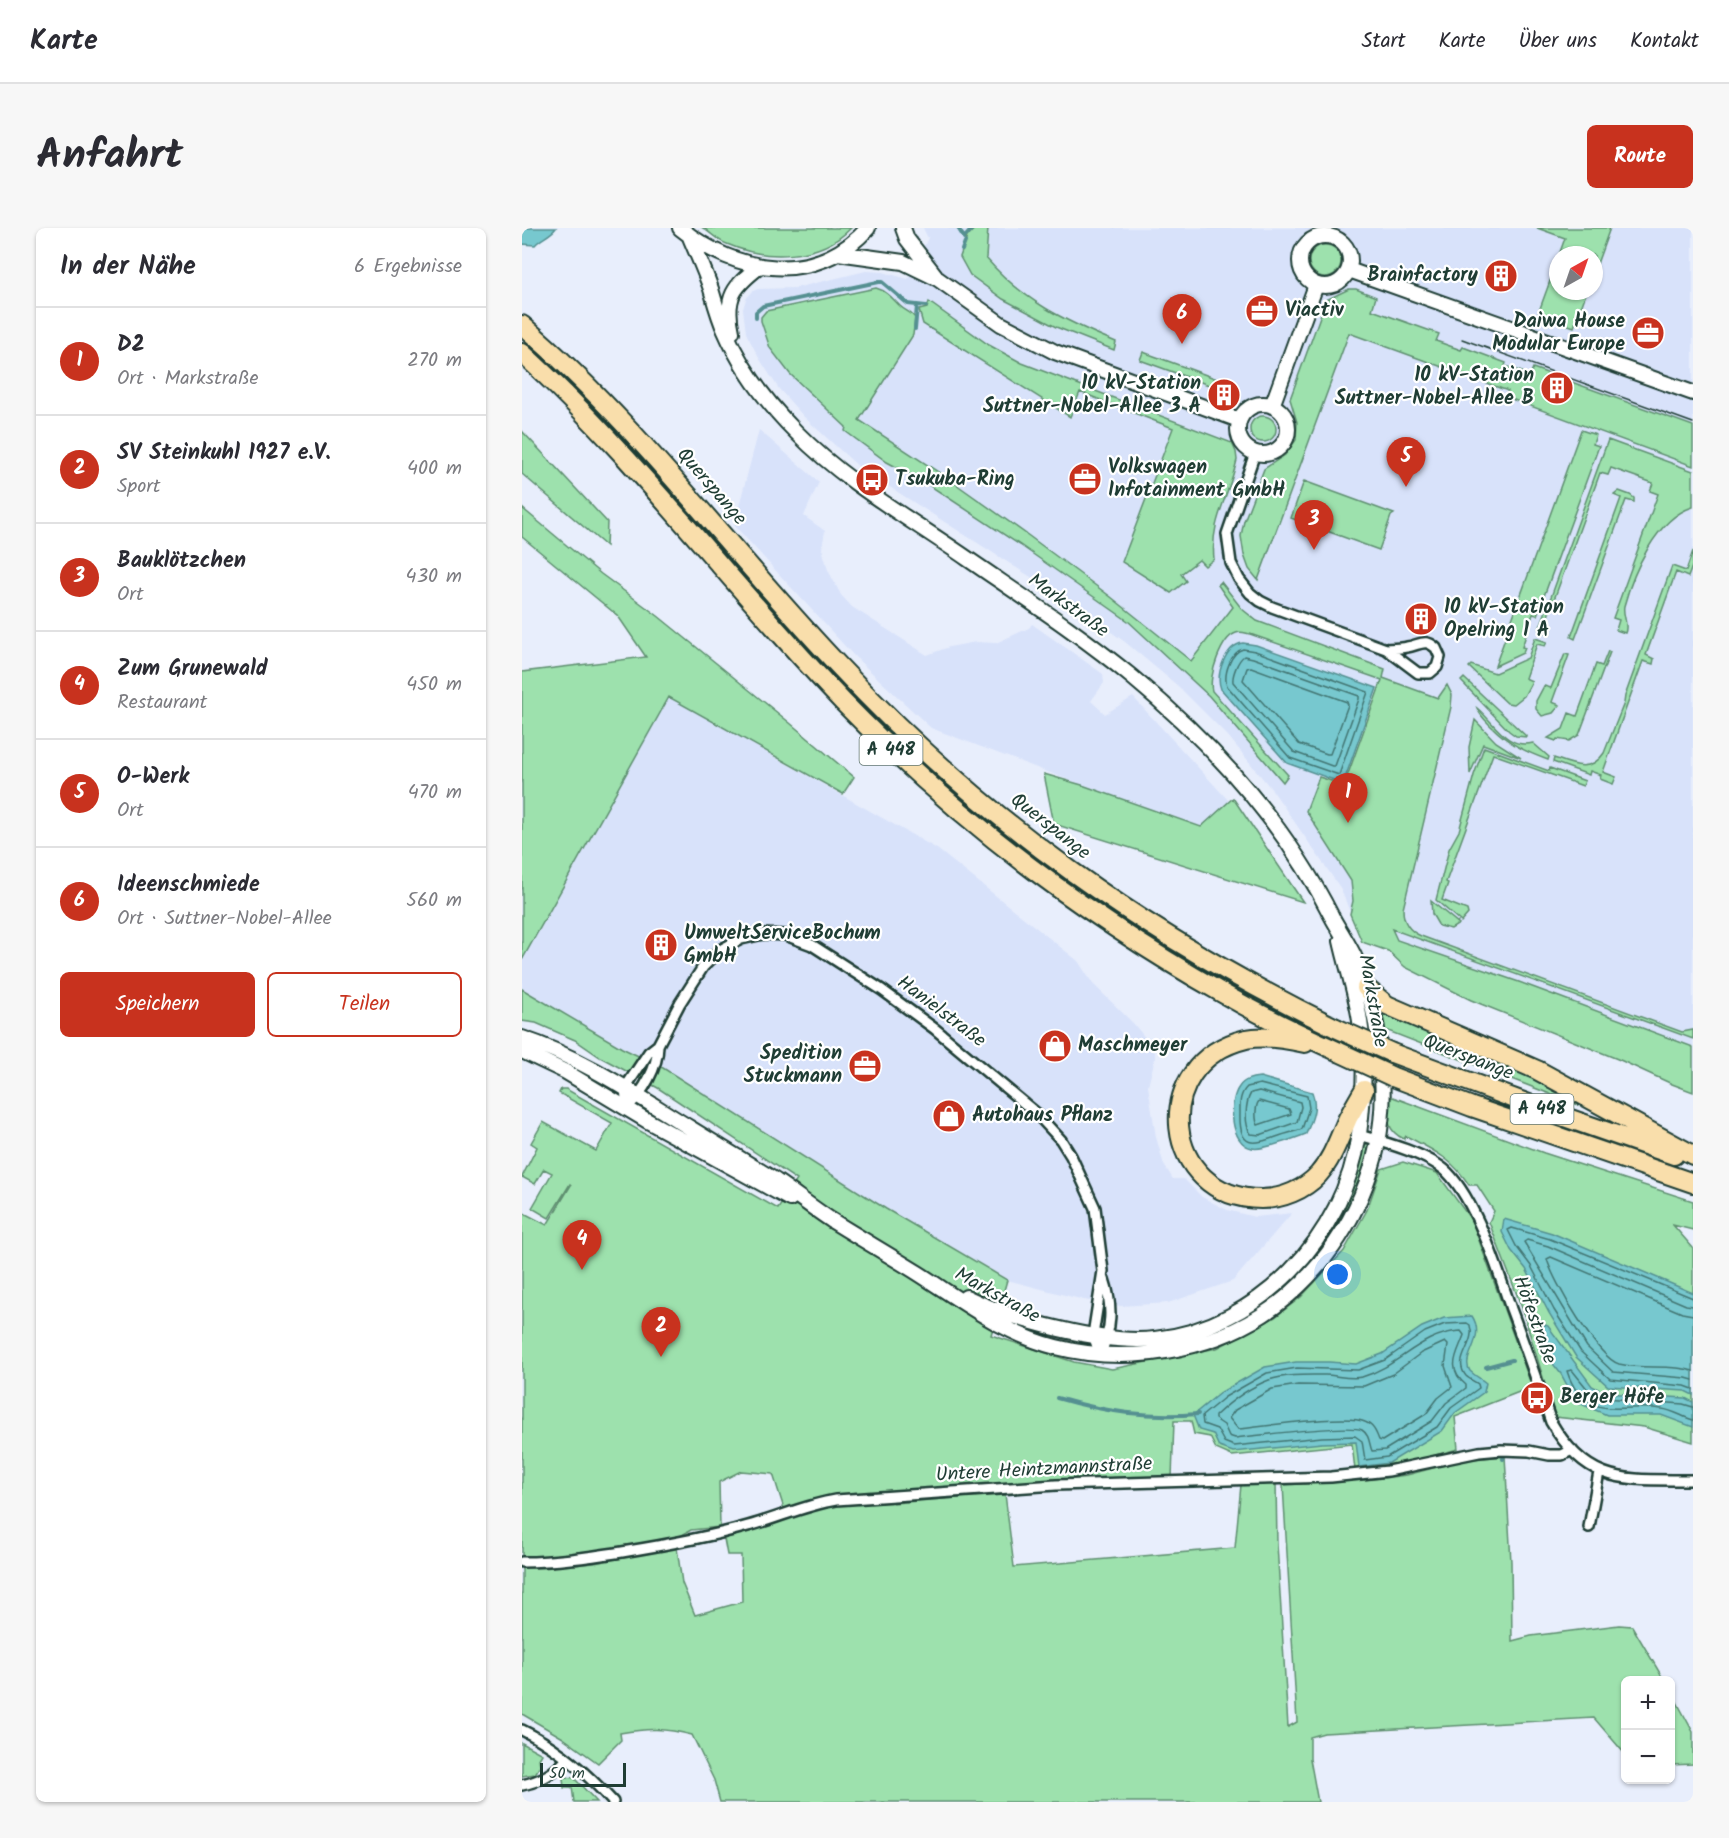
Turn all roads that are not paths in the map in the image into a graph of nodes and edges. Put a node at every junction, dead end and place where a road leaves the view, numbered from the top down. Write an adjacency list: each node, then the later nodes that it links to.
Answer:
1 (868, 228): 4 (main road)
2 (903, 228): 7 (main road)
3 (685, 232): 5 (main road); 10 (main road, Markstraße)
4 (838, 253): 5 (main road); 7 (main road)
5 (760, 266): 10 (main road, Markstraße)
6 (1349, 270): 8 (main road); 8 (main road); 12 (main road)
7 (938, 279): 14 (main road)
8 (1316, 285): 13 (main road)
9 (522, 325): 30 (highway, Querspange / A 448, bridge)
10 (736, 351): 17 (main road, Markstraße)
11 (522, 353): 22 (highway, A 448)
12 (1693, 393)
13 (1272, 406): 14 (main road); 15 (main road)
14 (1239, 420): 15 (main road)
15 (1254, 453): 16 (street)
16 (1386, 649): 16 (street)
17 (1339, 930): 18 (main road, Markstraße); 24 (main road, Markstraße)
18 (1366, 988): 28 (main road, Markstraße); 29 (highway)
19 (522, 1038): 23 (main road, Markstraße)
20 (658, 1045): 23 (street, Hanielstraße); 25 (street, Hanielstraße); 34 (street, Hanielstraße)
21 (522, 1051): 26 (main road, Markstraße)
22 (1339, 1052): 24 (highway); 31 (highway, A 448, bridge)
23 (625, 1088): 25 (main road, Markstraße); 26 (street)
24 (1364, 1090): 27 (main road, Markstraße)
25 (639, 1096): 26 (street, Hanielstraße); 32 (main road, Markstraße)
26 (627, 1108): 32 (main road, Markstraße)
27 (1359, 1135): 28 (street, Höfestraße); 36 (main road, Markstraße)
28 (1378, 1140): 37 (main road, Markstraße); 38 (street, Höfestraße)
29 (1693, 1155)
30 (1693, 1161)
31 (1693, 1183)
32 (829, 1219): 33 (main road, Markstraße)
33 (921, 1274): 35 (main road, Markstraße); 37 (main road, Markstraße)
34 (1103, 1277): 35 (street, Hanielstraße); 36 (street, Hanielstraße)
35 (1093, 1335): 36 (main road, Markstraße); 37 (street)
36 (1108, 1338): 37 (street, Hanielstraße)
37 (1100, 1354)
38 (1572, 1450): 39 (street, Höfestraße); 42 (street, Untere Heintzmannstraße)
39 (1599, 1472): 40 (street, Höfestraße); 41 (street)
40 (1693, 1480)
41 (1589, 1527)
42 (522, 1562)
43 (522, 1730): 44 (street)
44 (567, 1759): 45 (street); 46 (street)
45 (522, 1785)
46 (613, 1802)

